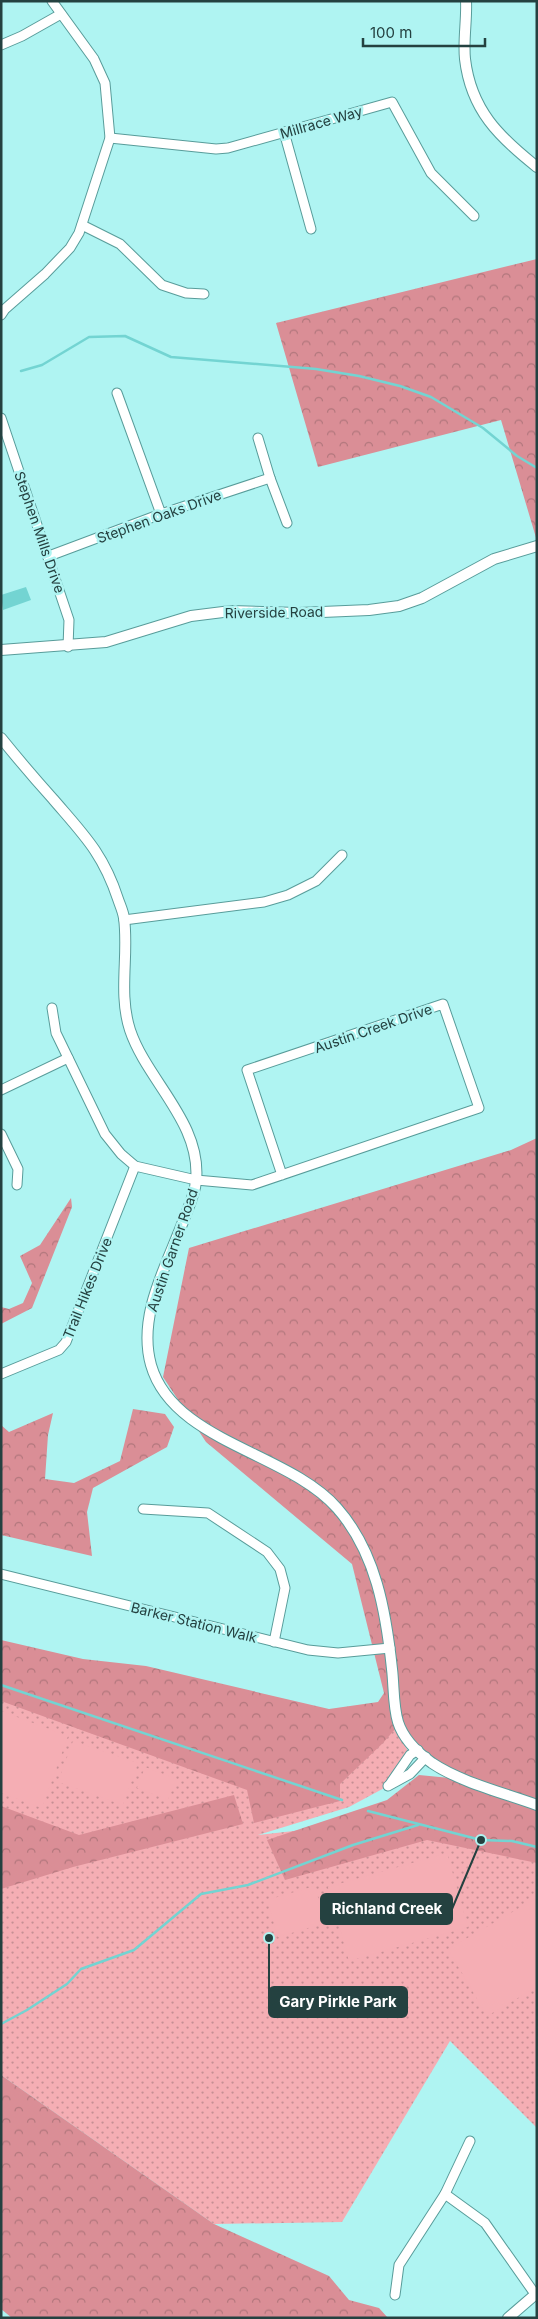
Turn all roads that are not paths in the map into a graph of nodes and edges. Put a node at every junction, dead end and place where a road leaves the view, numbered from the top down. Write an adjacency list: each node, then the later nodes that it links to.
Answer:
1 (52, 1): 3 (street)
2 (466, 1): 7 (street)
3 (61, 14): 4 (street); 6 (street)
4 (1, 45)
5 (284, 132): 6 (street, Millrace Way); 8 (street, Millrace Way); 10 (street)
6 (110, 138): 9 (street)
7 (537, 167)
8 (474, 216)
9 (82, 225): 11 (street); 12 (street)
10 (311, 229)
11 (204, 294)
12 (1, 315)
13 (117, 393): 17 (street)
14 (1, 418): 20 (street, Stephen Mills Drive)
15 (258, 438): 16 (street)
16 (270, 478): 17 (street, Stephen Oaks Drive); 18 (street)
17 (161, 514): 20 (street, Stephen Oaks Drive)
18 (287, 523)
19 (537, 546): 21 (street, Riverside Road)
20 (49, 556): 21 (street, Stephen Mills Drive)
21 (68, 647): 22 (street, Riverside Road)
22 (1, 650)
23 (1, 738): 25 (street, Austin Garner Road)
24 (342, 855): 25 (street)
25 (124, 920): 32 (street, Austin Garner Road)
26 (52, 1008): 27 (street)
27 (68, 1058): 28 (street); 30 (street)
28 (1, 1090)
29 (1, 1134): 33 (street)
30 (135, 1166): 32 (street, Austin Creek Drive); 34 (street, Trail Hikes Drive)
31 (282, 1175): 31 (street, Austin Creek Drive); 32 (street, Austin Creek Drive)
32 (196, 1180): 38 (street, Austin Garner Road)
33 (17, 1185)
34 (1, 1374)
35 (142, 1509): 37 (street)
36 (1, 1574): 37 (street, Barker Station Walk)
37 (274, 1642): 38 (street, Barker Station Walk)
38 (390, 1648): 39 (street, Austin Garner Road)
39 (537, 1805)
40 (470, 2141): 41 (street)
41 (445, 2194): 42 (street); 43 (street)
42 (536, 2294): 44 (street)
43 (395, 2295)
44 (508, 2318)

